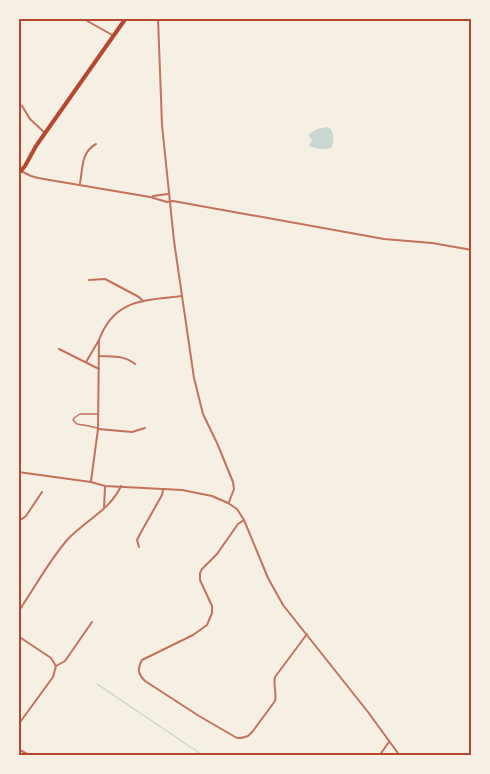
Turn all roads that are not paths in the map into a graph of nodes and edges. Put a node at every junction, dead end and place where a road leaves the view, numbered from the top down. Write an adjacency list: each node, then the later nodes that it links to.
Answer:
1 (82, 18): 4 (street)
2 (126, 18): 4 (main road)
3 (158, 18): 10 (street)
4 (114, 36): 6 (main road)
5 (18, 104): 6 (street)
6 (45, 133): 8 (main road)
7 (96, 144): 9 (street)
8 (20, 173): 9 (street)
9 (80, 184): 11 (street)
10 (169, 194): 11 (street); 12 (street)
11 (150, 196): 12 (street)
12 (170, 201): 13 (street); 15 (street)
13 (472, 250)
14 (89, 280): 16 (street)
15 (182, 296): 16 (street); 32 (street)
16 (143, 302): 17 (street)
17 (99, 340): 19 (street); 20 (street)
18 (59, 348): 20 (street)
19 (99, 356): 21 (street); 22 (street)
20 (86, 362): 22 (street)
21 (135, 364)
22 (99, 369): 23 (street)
23 (98, 414): 25 (street); 25 (lane)
24 (145, 428): 25 (street)
25 (98, 429): 27 (street)
26 (18, 472): 27 (street)
27 (91, 482): 28 (street)
28 (105, 486): 29 (street); 33 (street)
29 (121, 486): 30 (street); 33 (street)
30 (163, 489): 32 (street); 36 (street)
31 (42, 492): 34 (street)
32 (228, 503): 35 (street)
33 (104, 508): 37 (street)
34 (18, 519)
35 (244, 520): 39 (street); 39 (street)
36 (139, 546)
37 (18, 612)
38 (92, 622): 41 (street)
39 (307, 634): 43 (street)
40 (18, 636): 41 (street)
41 (56, 666): 42 (street)
42 (18, 725)
43 (389, 742): 46 (street); 47 (street)
44 (18, 749): 45 (street)
45 (31, 756)
46 (379, 756)
47 (399, 756)

